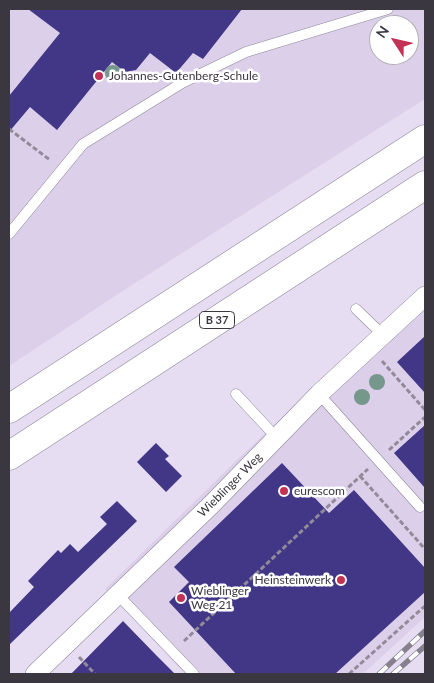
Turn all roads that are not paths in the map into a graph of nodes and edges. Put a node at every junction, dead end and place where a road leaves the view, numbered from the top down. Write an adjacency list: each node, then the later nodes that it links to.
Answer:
1 (388, 9): 4 (lane)
2 (425, 139): 10 (highway)
3 (425, 184): 12 (highway, B 37)
4 (9, 234)
5 (425, 296): 7 (street, Wieblinger Weg)
6 (356, 309): 7 (lane)
7 (377, 341): 9 (street, Wieblinger Weg)
8 (236, 394): 11 (lane)
9 (319, 394): 11 (street, Wieblinger Weg); 13 (lane)
10 (9, 409)
11 (277, 438): 14 (street, Wieblinger Weg)
12 (9, 456)
13 (420, 507)
14 (118, 594): 15 (street, Wieblinger Weg); 16 (lane)
15 (35, 674)
16 (194, 674)

